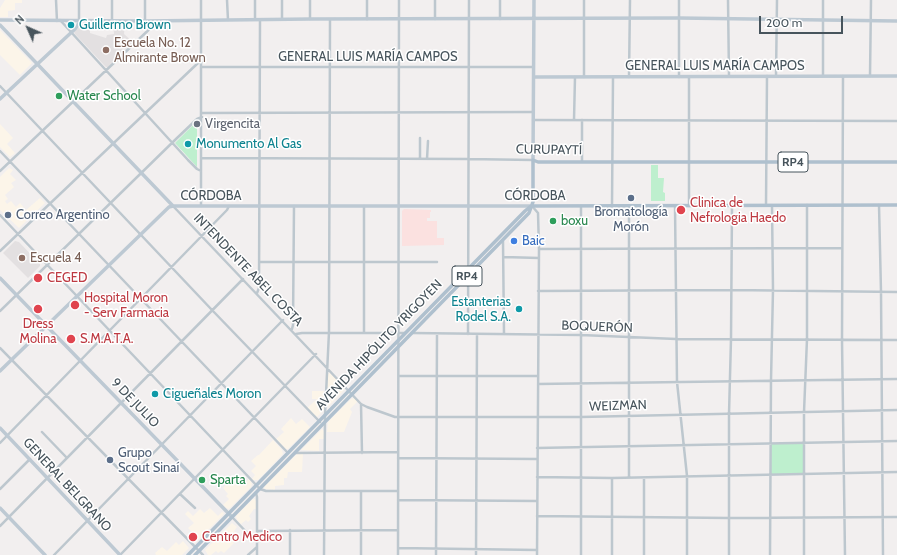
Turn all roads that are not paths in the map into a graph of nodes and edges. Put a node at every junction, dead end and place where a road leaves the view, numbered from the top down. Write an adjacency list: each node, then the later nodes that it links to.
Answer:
1 (56, 0): 30 (street)
2 (79, 0): 44 (street)
3 (112, 0): 45 (street)
4 (145, 0): 46 (street)
5 (201, 0): 31 (street)
6 (228, 0): 32 (street)
7 (255, 0): 33 (street)
8 (282, 0): 35 (street)
9 (310, 0): 25 (street)
10 (367, 0): 26 (street)
11 (399, 0): 37 (street)
12 (435, 0): 38 (street)
13 (469, 0): 39 (street)
14 (500, 0): 40 (street)
15 (534, 0): 27 (street)
16 (584, 0): 23 (street)
17 (630, 0): 28 (street)
18 (679, 0): 24 (street)
19 (728, 0): 41 (street)
20 (777, 0): 42 (street)
21 (823, 0): 43 (street)
22 (871, 0): 48 (street)
23 (583, 18): 27 (street); 28 (street); 70 (street)
24 (679, 18): 28 (street); 41 (street); 73 (street)
25 (310, 19): 35 (street); 36 (street)
26 (368, 19): 36 (street); 37 (street)
27 (534, 19): 40 (street); 59 (street)
28 (630, 19): 72 (street)
29 (0, 20): 30 (street)
30 (58, 20): 44 (street); 51 (street)
31 (201, 20): 32 (street); 47 (street); 52 (street)
32 (228, 20): 33 (street)
33 (255, 20): 34 (street)
34 (260, 20): 35 (street); 56 (street)
35 (282, 20)
36 (330, 20): 57 (street)
37 (400, 20): 38 (street); 54 (street)
38 (435, 20): 39 (street)
39 (469, 20): 40 (street); 58 (street)
40 (500, 20)
41 (728, 20): 42 (street); 61 (street)
42 (777, 20): 43 (street); 63 (street)
43 (823, 20): 48 (street); 64 (street)
44 (79, 21): 45 (street); 51 (street)
45 (112, 21): 46 (street)
46 (145, 21): 47 (street)
47 (158, 21): 60 (street)
48 (870, 21): 49 (street); 66 (street)
49 (897, 21)
50 (0, 26): 53 (street, INTENDENTE ABEL COSTA)
51 (71, 33): 53 (street); 60 (street)
52 (202, 62): 55 (street); 82 (street)
53 (38, 64): 76 (street); 78 (street, INTENDENTE ABEL COSTA)
54 (400, 66): 57 (street, GENERAL LUIS MARÍA CAMPOS); 58 (street, GENERAL LUIS MARÍA CAMPOS); 79 (street)
55 (202, 67): 56 (street, GENERAL LUIS MARÍA CAMPOS); 83 (street)
56 (260, 67): 57 (street, GENERAL LUIS MARÍA CAMPOS); 84 (street)
57 (330, 67): 85 (street)
58 (469, 67): 59 (street, GENERAL LUIS MARÍA CAMPOS); 80 (street)
59 (534, 67): 68 (street)
60 (106, 71): 78 (street); 82 (street)
61 (728, 76): 62 (street, GENERAL LUIS MARÍA CAMPOS); 74 (street, GENERAL LUIS MARÍA CAMPOS)
62 (767, 76): 63 (street, GENERAL LUIS MARÍA CAMPOS); 92 (street)
63 (776, 76): 64 (street, GENERAL LUIS MARÍA CAMPOS)
64 (823, 76): 65 (street, GENERAL LUIS MARÍA CAMPOS)
65 (843, 76): 66 (street, GENERAL LUIS MARÍA CAMPOS); 93 (street)
66 (870, 76): 67 (street, GENERAL LUIS MARÍA CAMPOS)
67 (897, 76)
68 (534, 77): 69 (street, GENERAL LUIS MARÍA CAMPOS); 81 (street)
69 (575, 77): 70 (street, GENERAL LUIS MARÍA CAMPOS); 88 (street)
70 (584, 77): 71 (street, GENERAL LUIS MARÍA CAMPOS)
71 (613, 77): 72 (street, GENERAL LUIS MARÍA CAMPOS); 90 (street)
72 (629, 77): 73 (street, GENERAL LUIS MARÍA CAMPOS)
73 (678, 77): 74 (street, GENERAL LUIS MARÍA CAMPOS)
74 (689, 77): 91 (street)
75 (0, 86): 76 (street)
76 (6, 93): 77 (street); 95 (street)
77 (0, 99)
78 (74, 101): 95 (street); 98 (street, INTENDENTE ABEL COSTA)
79 (399, 112): 80 (street); 85 (street); 104 (street)
80 (469, 112): 81 (street); 107 (street)
81 (533, 112): 87 (street)
82 (145, 113): 98 (street); 99 (street)
83 (202, 113): 84 (street); 86 (street)
84 (260, 113): 85 (street); 102 (street)
85 (329, 113): 103 (street)
86 (202, 117): 99 (street); 101 (street)
87 (533, 120): 88 (street); 108 (street)
88 (574, 120): 89 (street)
89 (582, 120): 90 (street); 109 (street)
90 (613, 121): 91 (street); 110 (street)
91 (690, 121): 92 (street); 111 (street)
92 (766, 121): 93 (street); 113 (street)
93 (842, 121): 94 (street); 114 (street)
94 (897, 121)
95 (42, 131): 112 (street); 118 (street)
96 (420, 138): 105 (street)
97 (428, 141): 106 (street)
98 (113, 143): 118 (street); 119 (street, INTENDENTE ABEL COSTA)
99 (172, 143): 116 (street); 119 (street)
100 (0, 151): 112 (street)
101 (202, 158): 102 (street, CURUPAYTÍ); 116 (street)
102 (260, 159): 103 (street, CURUPAYTÍ); 130 (street)
103 (329, 159): 104 (street, CURUPAYTÍ); 132 (street)
104 (399, 159): 105 (street, CURUPAYTÍ); 134 (street)
105 (420, 159): 106 (street, CURUPAYTÍ)
106 (427, 159): 107 (street, CURUPAYTÍ)
107 (468, 159): 108 (street, CURUPAYTÍ); 135 (street)
108 (533, 160): 109 (main road, CURUPAYTÍ / RP4); 136 (main road)
109 (582, 161): 110 (main road, CURUPAYTÍ / RP4)
110 (613, 161): 111 (main road, CURUPAYTÍ / RP4); 138 (street)
111 (690, 161): 113 (main road, CURUPAYTÍ / RP4); 141 (street)
112 (10, 162): 117 (street); 120 (street)
113 (766, 162): 114 (main road, CURUPAYTÍ / RP4); 143 (street)
114 (843, 162): 115 (main road, CURUPAYTÍ / RP4); 124 (street)
115 (897, 162)
116 (201, 171): 128 (street)
117 (0, 172)
118 (81, 173): 120 (street); 121 (street)
119 (141, 173): 121 (street); 127 (street, INTENDENTE ABEL COSTA)
120 (50, 203): 145 (street); 146 (street)
121 (110, 203): 146 (street); 147 (street)
122 (772, 205): 123 (main road, CÓRDOBA); 143 (main road, CÓRDOBA); 152 (street)
123 (808, 205): 124 (main road, CÓRDOBA); 157 (street)
124 (842, 205): 125 (main road, CÓRDOBA); 153 (street)
125 (879, 205): 126 (main road, CÓRDOBA); 182 (street)
126 (897, 205)
127 (173, 206): 128 (street, CÓRDOBA); 147 (street); 148 (street, INTENDENTE ABEL COSTA)
128 (201, 206): 129 (street, CÓRDOBA)
129 (229, 206): 130 (street, CÓRDOBA); 148 (street)
130 (260, 206): 131 (street, CÓRDOBA); 161 (street)
131 (294, 206): 132 (street, CÓRDOBA); 162 (street)
132 (329, 206): 133 (street, CÓRDOBA); 163 (street)
133 (364, 206): 134 (street, CÓRDOBA); 164 (street)
134 (399, 206): 135 (street, CÓRDOBA); 165 (street)
135 (469, 206): 136 (street, CÓRDOBA); 170 (street)
136 (532, 206): 137 (main road, CÓRDOBA); 149 (main road, AVENIDA HIPÓLITO YRIGOYEN / RP4); 154 (street); 170 (main road, AVENIDA HIPÓLITO YRIGOYEN / RP4)
137 (581, 206): 138 (main road, CÓRDOBA); 150 (street)
138 (612, 206): 139 (main road, CÓRDOBA)
139 (630, 206): 140 (main road, CÓRDOBA); 155 (street)
140 (675, 206): 141 (main road, CÓRDOBA); 156 (street)
141 (689, 206): 142 (main road, CÓRDOBA)
142 (732, 206): 143 (main road, CÓRDOBA); 151 (street)
143 (766, 206)
144 (0, 215): 145 (street)
145 (18, 234): 158 (street); 167 (street)
146 (79, 234): 167 (street); 168 (street)
147 (140, 235): 168 (street); 169 (street)
148 (202, 236): 169 (street); 173 (street, INTENDENTE ABEL COSTA)
149 (503, 240): 159 (street); 171 (main road, AVENIDA HIPÓLITO YRIGOYEN / RP4)
150 (580, 248): 154 (street); 155 (street); 177 (street)
151 (732, 248): 152 (street); 156 (street); 174 (street)
152 (773, 248): 157 (street); 175 (street)
153 (842, 248): 157 (street); 181 (street)
154 (539, 249): 160 (street)
155 (630, 249): 156 (street); 178 (street)
156 (675, 249): 179 (street)
157 (807, 249): 180 (street)
158 (0, 251)
159 (504, 257): 160 (street); 203 (street)
160 (538, 258): 176 (street)
161 (259, 262): 162 (street); 184 (street)
162 (294, 262): 163 (street); 192 (street)
163 (329, 262): 164 (street); 194 (street)
164 (364, 262): 165 (street); 195 (street)
165 (399, 262): 166 (street); 196 (street)
166 (437, 262)
167 (47, 265): 185 (street); 186 (street)
168 (109, 266): 186 (street); 187 (street)
169 (171, 267): 187 (street); 188 (street)
170 (468, 268): 171 (street); 197 (main road, AVENIDA HIPÓLITO YRIGOYEN / RP4)
171 (468, 276): 198 (main road, AVENIDA HIPÓLITO YRIGOYEN / RP4); 201 (street)
172 (0, 278): 185 (street, 9 DE JULIO)
173 (243, 279): 184 (street, INTENDENTE ABEL COSTA); 188 (street)
174 (732, 290): 175 (street); 179 (street); 209 (street)
175 (773, 290): 180 (street); 210 (street)
176 (538, 291): 177 (street); 204 (street)
177 (581, 291): 178 (street); 205 (street)
178 (630, 291): 179 (street); 206 (street)
179 (676, 291): 208 (street)
180 (807, 291): 181 (street); 211 (street)
181 (842, 291): 182 (street); 212 (street)
182 (881, 292): 183 (street); 213 (street)
183 (897, 292)
184 (257, 293): 190 (street, INTENDENTE ABEL COSTA)
185 (17, 295): 189 (street); 191 (street, 9 DE JULIO)
186 (77, 296): 191 (street); 193 (street)
187 (141, 299): 193 (street); 215 (street)
188 (212, 310): 215 (street); 218 (street)
189 (0, 311)
190 (283, 320): 192 (street, INTENDENTE ABEL COSTA); 218 (street)
191 (46, 326): 220 (street); 221 (street, 9 DE JULIO)
192 (292, 329): 199 (street, INTENDENTE ABEL COSTA)
193 (110, 331): 221 (street); 224 (street)
194 (329, 332): 195 (street, BOQUERÓN); 199 (street, BOQUERÓN); 222 (street)
195 (364, 332): 196 (street, BOQUERÓN)
196 (399, 332): 197 (street, BOQUERÓN); 207 (street)
197 (405, 332): 198 (street, BOQUERÓN); 207 (main road, AVENIDA HIPÓLITO YRIGOYEN / RP4)
198 (411, 333): 200 (street, BOQUERÓN); 216 (main road, AVENIDA HIPÓLITO YRIGOYEN / RP4)
199 (296, 334): 219 (street, INTENDENTE ABEL COSTA)
200 (437, 334): 201 (street, BOQUERÓN); 228 (street)
201 (468, 334): 202 (street, BOQUERÓN)
202 (477, 334): 203 (street, BOQUERÓN); 226 (street)
203 (504, 334): 204 (street, BOQUERÓN)
204 (538, 335): 205 (street, BOQUERÓN); 227 (street)
205 (581, 336): 206 (street, BOQUERÓN); 238 (street)
206 (630, 338): 208 (street, BOQUERÓN); 239 (street)
207 (399, 339): 216 (street); 241 (main road, AVENIDA HIPÓLITO YRIGOYEN / RP4)
208 (676, 339): 209 (street, BOQUERÓN); 235 (street)
209 (731, 339): 210 (street, BOQUERÓN); 234 (street)
210 (772, 339): 211 (street, BOQUERÓN); 229 (street)
211 (807, 339): 212 (street, BOQUERÓN); 230 (street)
212 (842, 340): 213 (street, BOQUERÓN); 231 (street)
213 (881, 340): 214 (street, BOQUERÓN); 232 (street)
214 (897, 340)
215 (181, 341): 224 (street); 236 (street)
216 (399, 345): 225 (street); 242 (main road, AVENIDA HIPÓLITO YRIGOYEN / RP4)
217 (0, 348): 220 (street)
218 (252, 352): 236 (street); 240 (street)
219 (316, 354): 222 (street, INTENDENTE ABEL COSTA); 240 (street)
220 (12, 360): 223 (street); 243 (street)
221 (80, 360): 243 (street); 244 (street, 9 DE JULIO)
222 (327, 367): 241 (street, INTENDENTE ABEL COSTA); 253 (street)
223 (0, 372)
224 (150, 373): 244 (street); 254 (street)
225 (399, 376): 228 (street); 261 (street)
226 (477, 376): 227 (street); 228 (street); 257 (street)
227 (538, 376): 237 (street)
228 (437, 377): 256 (street)
229 (771, 380): 230 (street); 234 (street); 249 (street)
230 (805, 380): 231 (street); 250 (street)
231 (843, 380): 232 (street); 248 (street)
232 (882, 380): 233 (street); 246 (street)
233 (897, 380)
234 (729, 381): 235 (street); 252 (street)
235 (678, 382): 239 (street); 251 (street)
236 (222, 384): 254 (street); 260 (street)
237 (538, 384): 238 (street); 258 (street)
238 (581, 384): 239 (street); 259 (street)
239 (629, 384): 255 (street)
240 (284, 386): 260 (street); 262 (street)
241 (348, 390): 242 (street, WEIZMAN); 253 (main road, AVENIDA HIPÓLITO YRIGOYEN / RP4)
242 (352, 394): 245 (street, WEIZMAN); 263 (main road, AVENIDA HIPÓLITO YRIGOYEN / RP4)
243 (46, 396): 266 (street); 267 (street)
244 (121, 402): 267 (street); 274 (street, 9 DE JULIO)
245 (361, 404): 261 (street, WEIZMAN); 285 (street)
246 (882, 410): 247 (street, WEIZMAN); 248 (street, WEIZMAN); 270 (street)
247 (897, 410)
248 (843, 411): 250 (street, WEIZMAN); 269 (street)
249 (771, 412): 250 (street, WEIZMAN); 252 (street, WEIZMAN); 272 (street)
250 (804, 412): 273 (street)
251 (681, 414): 252 (street, WEIZMAN); 255 (street, WEIZMAN); 275 (street)
252 (729, 414): 276 (street)
253 (325, 415): 262 (main road, AVENIDA HIPÓLITO YRIGOYEN / RP4); 263 (street)
254 (190, 416): 274 (street); 280 (street)
255 (629, 416): 259 (street, WEIZMAN); 277 (street)
256 (437, 417): 257 (street, WEIZMAN); 261 (street, WEIZMAN); 288 (street)
257 (477, 417): 258 (street, WEIZMAN); 290 (street)
258 (538, 417): 259 (street, WEIZMAN); 278 (street)
259 (581, 417): 279 (street)
260 (254, 418): 280 (street); 282 (street)
261 (398, 418): 281 (street)
262 (319, 421): 263 (street); 282 (main road, AVENIDA HIPÓLITO YRIGOYEN / RP4)
263 (324, 425): 283 (main road, AVENIDA HIPÓLITO YRIGOYEN / RP4); 284 (street)
264 (0, 428): 266 (street, GENERAL BELGRANO)
265 (42, 432): 286 (street)
266 (8, 436): 271 (street); 289 (street, GENERAL BELGRANO)
267 (87, 437): 286 (street); 306 (street)
268 (897, 441): 270 (street)
269 (843, 442): 270 (street); 273 (street); 292 (street)
270 (882, 442): 293 (street)
271 (0, 443)
272 (771, 443): 273 (street); 276 (street); 296 (street)
273 (804, 443): 295 (street)
274 (162, 444): 302 (street, 9 DE JULIO); 306 (street)
275 (684, 445): 276 (street); 277 (street); 297 (street)
276 (729, 445): 298 (street)
277 (629, 446): 279 (street); 299 (street)
278 (537, 448): 279 (street); 291 (street)
279 (581, 448): 304 (street)
280 (223, 450): 302 (street); 307 (street)
281 (398, 452): 285 (street); 287 (street)
282 (287, 453): 283 (street); 307 (main road, AVENIDA HIPÓLITO YRIGOYEN / RP4)
283 (295, 453): 284 (street); 309 (main road, AVENIDA HIPÓLITO YRIGOYEN / RP4)
284 (325, 453): 285 (street); 311 (street)
285 (362, 453)
286 (67, 458): 301 (street)
287 (398, 458): 288 (street); 310 (street)
288 (437, 458): 290 (street); 317 (street)
289 (30, 459): 301 (street, GENERAL BELGRANO); 308 (street)
290 (476, 459): 291 (street); 316 (street)
291 (537, 459): 303 (street)
292 (843, 472): 293 (street); 295 (street); 327 (street)
293 (882, 472): 294 (street); 328 (street)
294 (897, 472)
295 (804, 473): 296 (street); 335 (street)
296 (771, 475): 298 (street); 334 (street)
297 (687, 476): 298 (street); 300 (street); 332 (street)
298 (729, 476): 333 (street)
299 (629, 477): 300 (street); 305 (street)
300 (644, 477): 331 (street)
301 (47, 478): 324 (street); 336 (street, GENERAL BELGRANO)
302 (195, 478): 314 (street); 322 (street, 9 DE JULIO)
303 (537, 478): 304 (street); 318 (street)
304 (581, 478): 305 (street); 325 (street)
305 (612, 478): 326 (street)
306 (128, 479): 321 (street); 336 (street)
307 (256, 485): 309 (street); 322 (main road, AVENIDA HIPÓLITO YRIGOYEN / RP4)
308 (0, 489)
309 (260, 489): 311 (street); 313 (main road, AVENIDA HIPÓLITO YRIGOYEN / RP4)
310 (398, 491): 312 (street); 315 (street)
311 (324, 492): 312 (street); 339 (street)
312 (361, 492): 340 (street)
313 (256, 493): 330 (main road, AVENIDA HIPÓLITO YRIGOYEN / RP4); 342 (street)
314 (180, 494): 320 (street); 321 (street)
315 (398, 500): 317 (street); 341 (street)
316 (477, 500): 317 (street); 318 (street); 348 (street)
317 (436, 501): 347 (street)
318 (537, 501): 323 (street)
319 (0, 508): 324 (street)
320 (195, 508)
321 (161, 513): 344 (street); 353 (street)
322 (228, 514): 330 (street, 9 DE JULIO); 344 (main road, AVENIDA HIPÓLITO YRIGOYEN / RP4)
323 (537, 516): 325 (street); 349 (street)
324 (9, 517): 337 (street); 351 (street)
325 (581, 517): 326 (street); 366 (street)
326 (612, 517): 331 (street); 367 (street)
327 (844, 517): 328 (street); 335 (street); 373 (street)
328 (883, 517): 329 (street); 374 (street)
329 (897, 517)
330 (232, 518): 343 (street, 9 DE JULIO); 350 (main road, AVENIDA HIPÓLITO YRIGOYEN / RP4)
331 (644, 518): 332 (street); 368 (street)
332 (688, 518): 333 (street); 369 (street)
333 (729, 518): 334 (street); 370 (street)
334 (771, 518): 335 (street); 371 (street)
335 (805, 518): 372 (street)
336 (87, 521): 352 (street); 353 (street, GENERAL BELGRANO)
337 (0, 526)
338 (290, 530): 339 (street); 342 (street); 359 (street)
339 (324, 530): 340 (street); 360 (street)
340 (361, 530): 341 (street); 361 (street)
341 (398, 530): 346 (street)
342 (258, 531): 343 (street)
343 (257, 540): 345 (street)
344 (196, 547): 350 (street); 354 (main road, AVENIDA HIPÓLITO YRIGOYEN / RP4)
345 (257, 547): 357 (street); 358 (street)
346 (398, 548): 347 (street); 362 (street)
347 (436, 549): 348 (street); 363 (street)
348 (476, 549): 349 (street); 364 (street)
349 (537, 550): 365 (street)
350 (199, 551): 355 (main road, AVENIDA HIPÓLITO YRIGOYEN / RP4); 356 (street)
351 (46, 555)
352 (54, 555)
353 (120, 555)
354 (188, 555)
355 (195, 555)
356 (203, 555)
357 (248, 555)
358 (257, 555)
359 (290, 555)
360 (324, 555)
361 (361, 555)
362 (398, 555)
363 (436, 555)
364 (476, 555)
365 (537, 555)
366 (580, 555)
367 (612, 555)
368 (644, 555)
369 (687, 555)
370 (729, 555)
371 (770, 555)
372 (804, 555)
373 (845, 555)
374 (883, 555)

